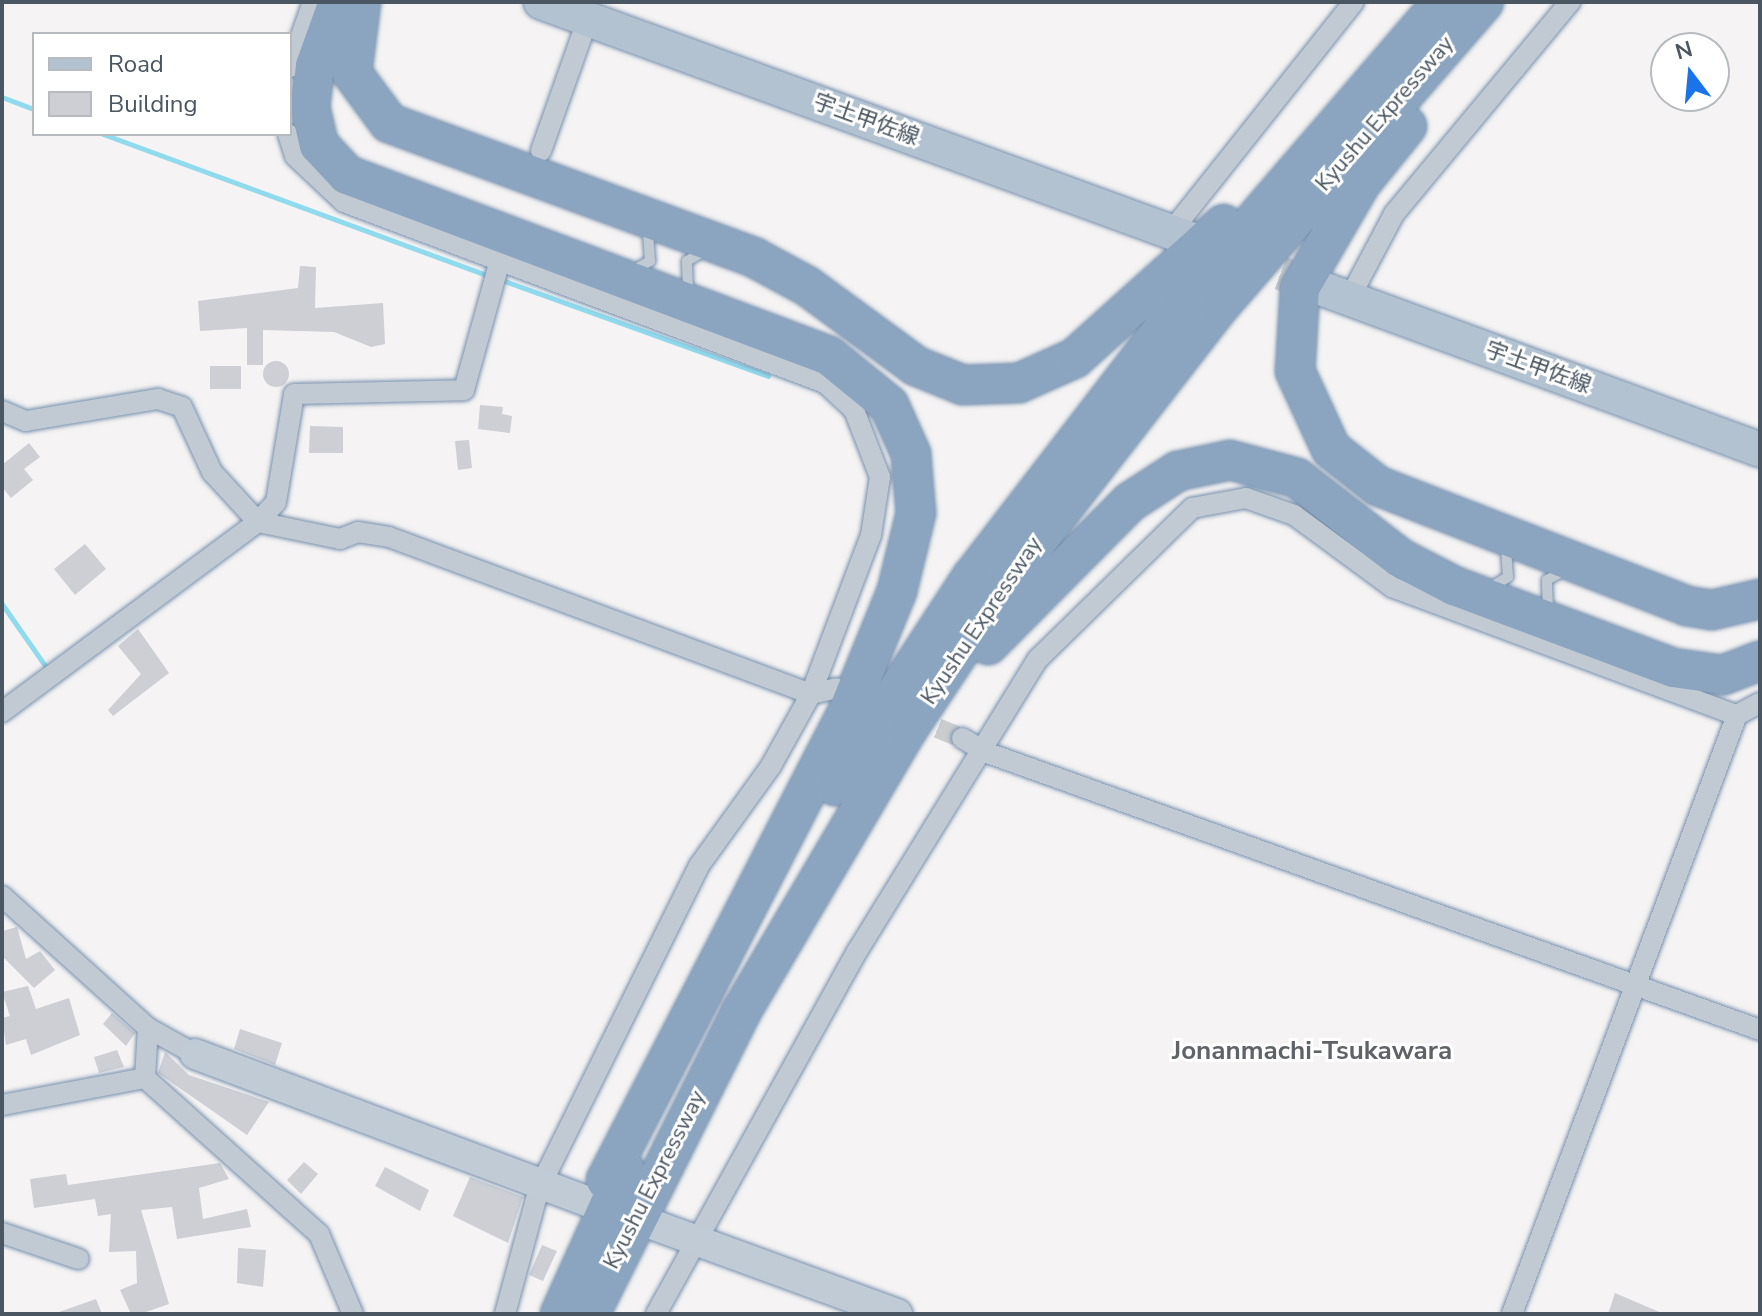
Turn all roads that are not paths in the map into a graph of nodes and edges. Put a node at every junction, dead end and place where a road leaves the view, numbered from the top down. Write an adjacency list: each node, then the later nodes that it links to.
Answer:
1 (313, 2): 12 (street)
2 (338, 2): 19 (highway)
3 (361, 2): 15 (highway)
4 (541, 2): 11 (main road, 宇土甲佐線)
5 (1354, 2): 16 (street)
6 (1427, 2): 17 (highway)
7 (1442, 2): 48 (highway, Kyushu Expressway)
8 (1484, 2): 41 (highway, Kyushu Expressway)
9 (1507, 2): 26 (highway)
10 (1570, 2): 21 (street)
11 (587, 12): 14 (street); 16 (main road, 宇土甲佐線)
12 (292, 61)
13 (289, 136): 18 (street)
14 (541, 151)
15 (641, 218): 17 (highway); 19 (lane)
16 (1180, 236)
17 (724, 247): 22 (lane)
18 (500, 260): 25 (street); 33 (street)
19 (613, 276): 22 (highway)
20 (1315, 286): 21 (main road, 宇土甲佐線)
21 (1349, 299): 24 (main road, 宇土甲佐線)
22 (702, 309): 48 (highway)
23 (2, 411): 25 (street)
24 (1760, 450)
25 (258, 522): 33 (street); 35 (street)
26 (1498, 534): 27 (highway); 28 (lane)
27 (1586, 568): 29 (highway); 30 (lane)
28 (1466, 590): 30 (highway); 41 (highway)
29 (1760, 599)
30 (1559, 625): 31 (highway)
31 (1760, 661)
32 (836, 688): 33 (street)
33 (811, 694): 47 (street)
34 (1760, 703): 36 (street)
35 (2, 712)
36 (1737, 715): 38 (street); 40 (street)
37 (962, 738): 38 (street)
38 (985, 752): 40 (street); 51 (street)
39 (2, 896): 42 (street)
40 (1631, 984): 43 (street); 59 (street)
41 (741, 1012): 56 (highway, Kyushu Expressway)
42 (148, 1028): 44 (street); 45 (street)
43 (1760, 1030)
44 (195, 1054): 47 (street)
45 (145, 1078): 46 (street); 53 (street)
46 (2, 1105)
47 (539, 1188): 48 (street); 54 (street)
48 (602, 1196): 55 (highway, Kyushu Expressway)
49 (654, 1225): 51 (street)
50 (2, 1233): 52 (street)
51 (697, 1240): 57 (street); 58 (street)
52 (79, 1259)
53 (353, 1314)
54 (505, 1314)
55 (560, 1314)
56 (590, 1314)
57 (656, 1314)
58 (897, 1314)
59 (1512, 1314)

